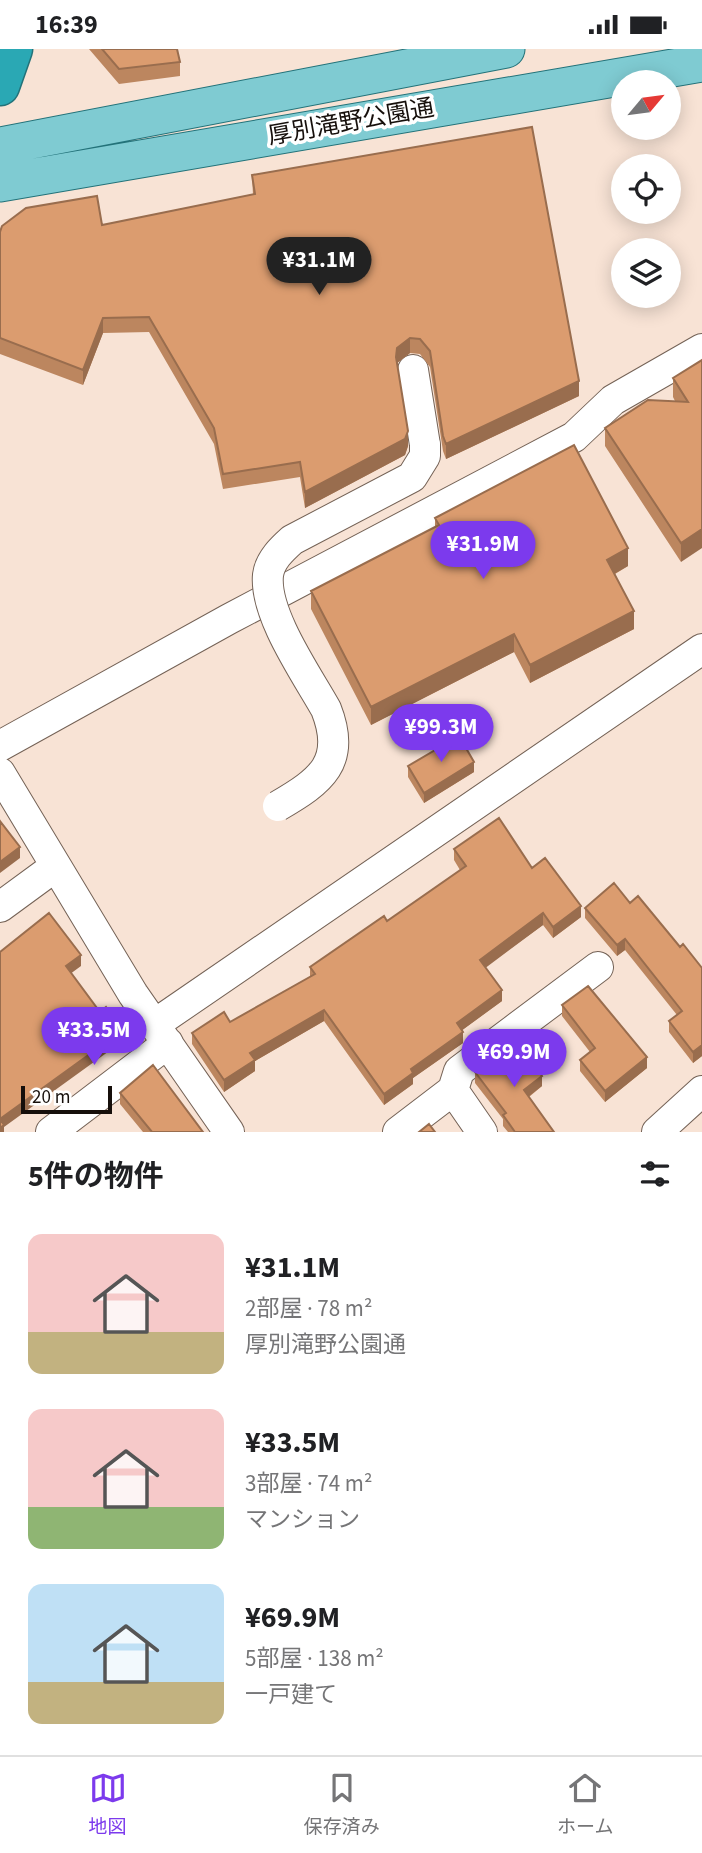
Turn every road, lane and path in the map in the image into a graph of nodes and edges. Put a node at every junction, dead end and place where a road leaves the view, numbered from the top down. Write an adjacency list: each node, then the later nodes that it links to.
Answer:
1 (13, 49): 4 (highway)
2 (504, 49): 5 (main road); 6 (main road, 厚別滝野公園通)
3 (702, 63): 5 (main road, 厚別滝野公園通)
4 (0, 86)
5 (512, 94): 7 (main road, 厚別滝野公園通)
6 (0, 146)
7 (0, 183)
8 (702, 349): 11 (street)
9 (413, 370): 13 (street, bridge)
10 (702, 649): 17 (street)
11 (0, 746)
12 (0, 773): 14 (street)
13 (272, 809)
14 (56, 866): 15 (street); 17 (street)
15 (0, 907)
16 (598, 967): 18 (street)
17 (161, 1033): 20 (street); 21 (street)
18 (453, 1090): 22 (street); 23 (street)
19 (702, 1091): 24 (street)
20 (51, 1132)
21 (229, 1132)
22 (398, 1132)
23 (482, 1132)
24 (657, 1132)

